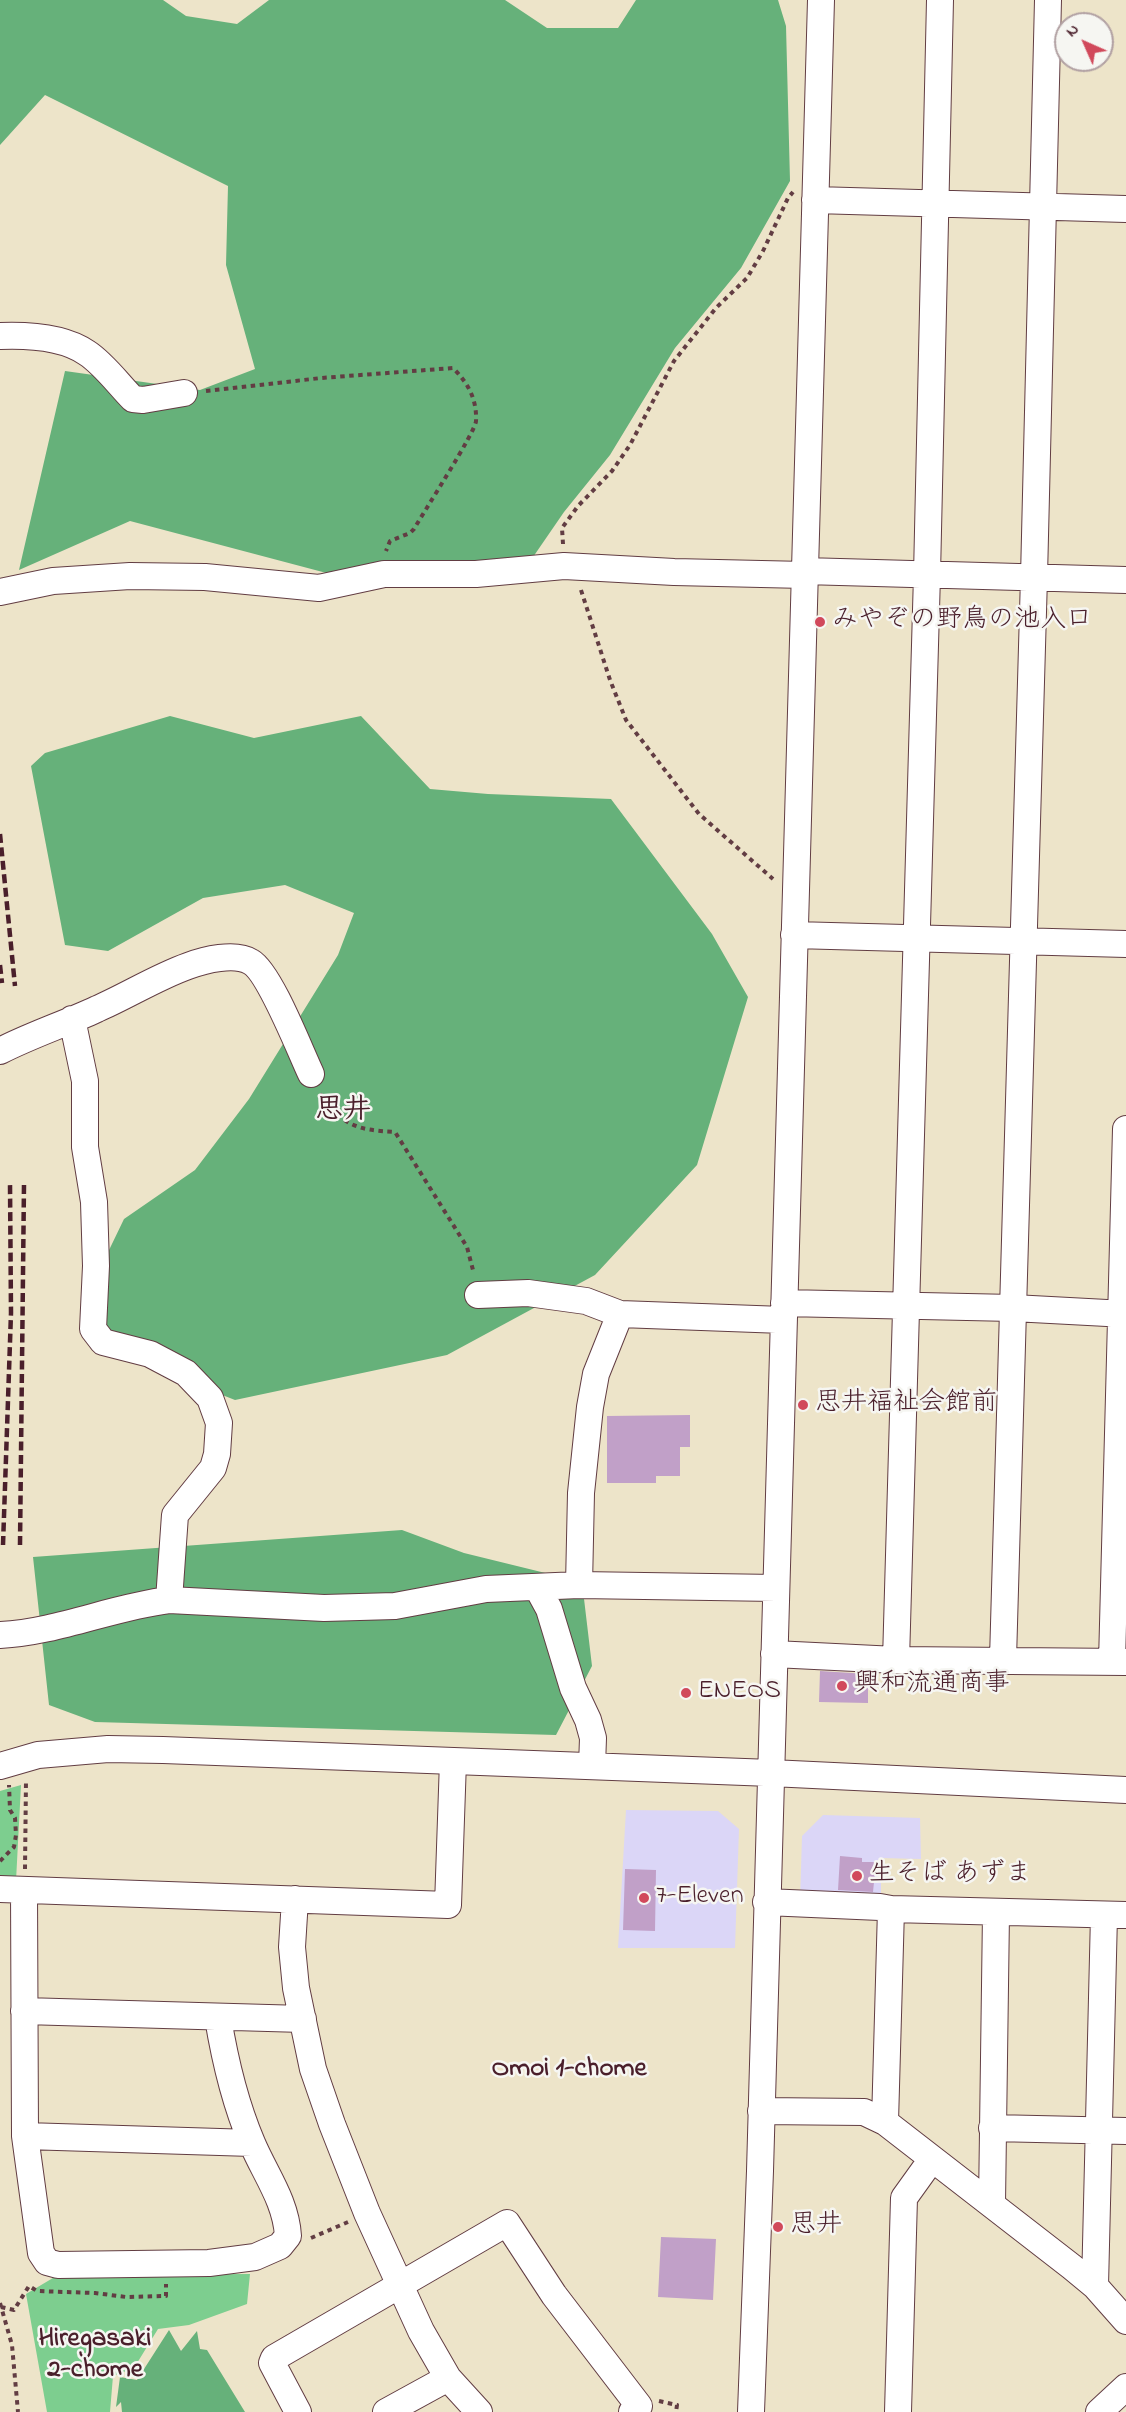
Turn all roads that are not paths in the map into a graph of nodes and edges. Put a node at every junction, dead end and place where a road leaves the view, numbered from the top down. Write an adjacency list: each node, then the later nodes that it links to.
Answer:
1 (821, 0): 4 (street)
2 (940, 0): 5 (street)
3 (1048, 0): 6 (street)
4 (815, 200): 5 (street); 10 (street)
5 (935, 202): 6 (street); 11 (street)
6 (1042, 206): 7 (street); 12 (street)
7 (1126, 209)
8 (0, 336): 9 (street)
9 (184, 393)
10 (804, 573): 11 (street); 14 (street); 15 (street)
11 (927, 575): 12 (street); 16 (street)
12 (1034, 577): 13 (street); 17 (street)
13 (1126, 580)
14 (0, 592)
15 (794, 935): 16 (street); 26 (street)
16 (915, 939): 17 (street); 24 (street)
17 (1023, 942): 18 (street); 25 (street)
18 (1126, 944)
19 (72, 1019): 20 (street); 21 (street); 32 (street)
20 (0, 1051)
21 (311, 1074)
22 (1126, 1129): 28 (street)
23 (478, 1295): 27 (street)
24 (907, 1307): 25 (street); 26 (street); 36 (street)
25 (1013, 1308): 28 (street); 35 (street)
26 (783, 1312): 27 (street); 31 (street)
27 (620, 1314): 29 (street)
28 (1124, 1314): 37 (street)
29 (579, 1585): 30 (street); 31 (street)
30 (537, 1587): 32 (street); 39 (street)
31 (776, 1588): 34 (street)
32 (168, 1600): 33 (street)
33 (0, 1635)
34 (774, 1654): 36 (street); 41 (street)
35 (1003, 1659): 36 (street); 37 (street)
36 (896, 1660)
37 (1119, 1662)
38 (453, 1761): 39 (street); 40 (street); 44 (street)
39 (592, 1766): 41 (street)
40 (4, 1772)
41 (771, 1773): 42 (street); 45 (street)
42 (1126, 1790)
43 (12, 1890): 44 (street); 49 (street)
44 (295, 1899): 51 (street)
45 (766, 1902): 46 (street); 52 (street)
46 (891, 1910): 47 (street); 53 (street)
47 (996, 1913): 48 (street); 54 (street)
48 (1115, 1915): 55 (street)
49 (24, 2011): 50 (street); 57 (street)
50 (218, 2018): 51 (street); 58 (street)
51 (303, 2019): 61 (street)
52 (761, 2111): 53 (street); 70 (street)
53 (885, 2122): 59 (street)
54 (992, 2128): 55 (street); 60 (street)
55 (1100, 2131): 56 (street); 62 (street)
56 (1126, 2131)
57 (25, 2136): 58 (street); 58 (street)
58 (252, 2143)
59 (932, 2159): 60 (street); 71 (street)
60 (992, 2203): 62 (street)
61 (399, 2286): 64 (street); 66 (street); 69 (street)
62 (1095, 2286): 63 (street)
63 (1126, 2321)
64 (448, 2378): 67 (street); 68 (street)
65 (1126, 2387): 72 (street)
66 (298, 2412)
67 (386, 2412)
68 (479, 2412)
69 (632, 2412)
70 (751, 2412)
71 (898, 2412)
72 (1099, 2412)

